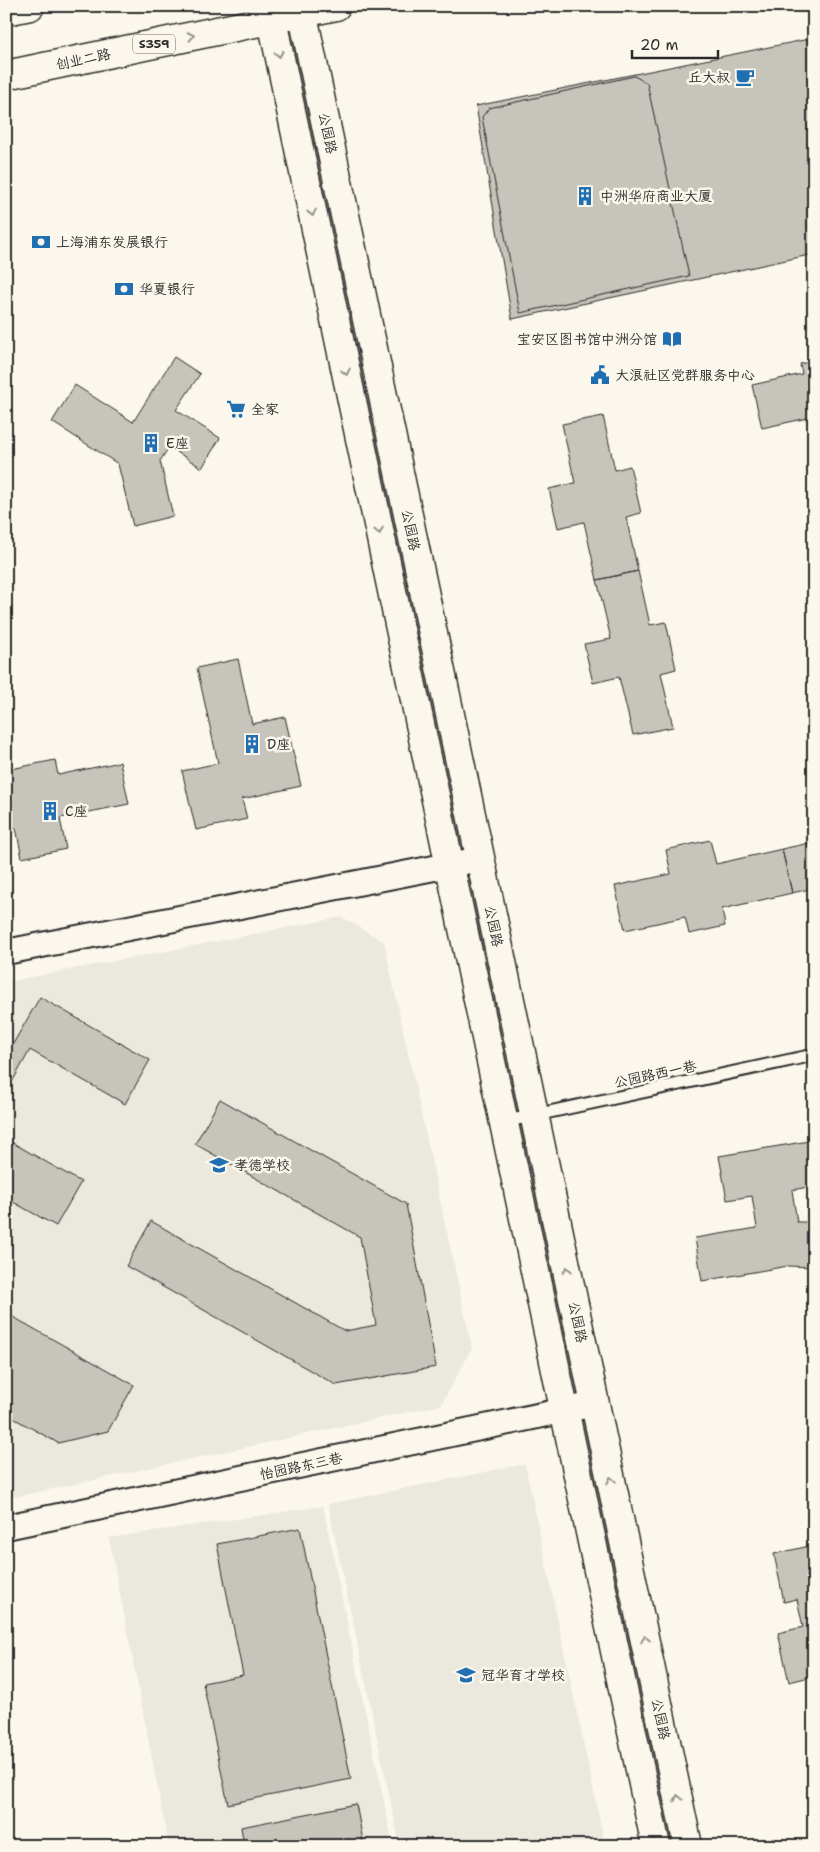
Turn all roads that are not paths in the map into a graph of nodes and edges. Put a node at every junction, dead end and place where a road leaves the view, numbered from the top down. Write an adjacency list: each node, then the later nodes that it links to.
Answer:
1 (30, 6): 4 (main road)
2 (336, 6): 3 (main road, 创业二路 / S359)
3 (302, 10): 5 (main road, 创业二路 / S359); 7 (main road, 公园路)
4 (6, 11)
5 (271, 13): 6 (main road, 创业二路 / S359, one-way to 5); 8 (main road, one-way to 8)
6 (6, 75)
7 (480, 859): 8 (street); 11 (main road, 公园路)
8 (449, 865): 9 (street); 12 (main road)
9 (6, 952)
10 (814, 1055): 11 (lane, 公园路西一巷)
11 (534, 1115): 12 (lane, 公园路西一巷); 13 (main road, 公园路, one-way to 11)
12 (503, 1122): 14 (main road)
13 (595, 1404): 14 (street, 怡园路东三巷); 17 (main road, 公园路, one-way to 13)
14 (564, 1410): 15 (street, 怡园路东三巷); 16 (main road)
15 (6, 1528)
16 (656, 1846)
17 (688, 1846)

